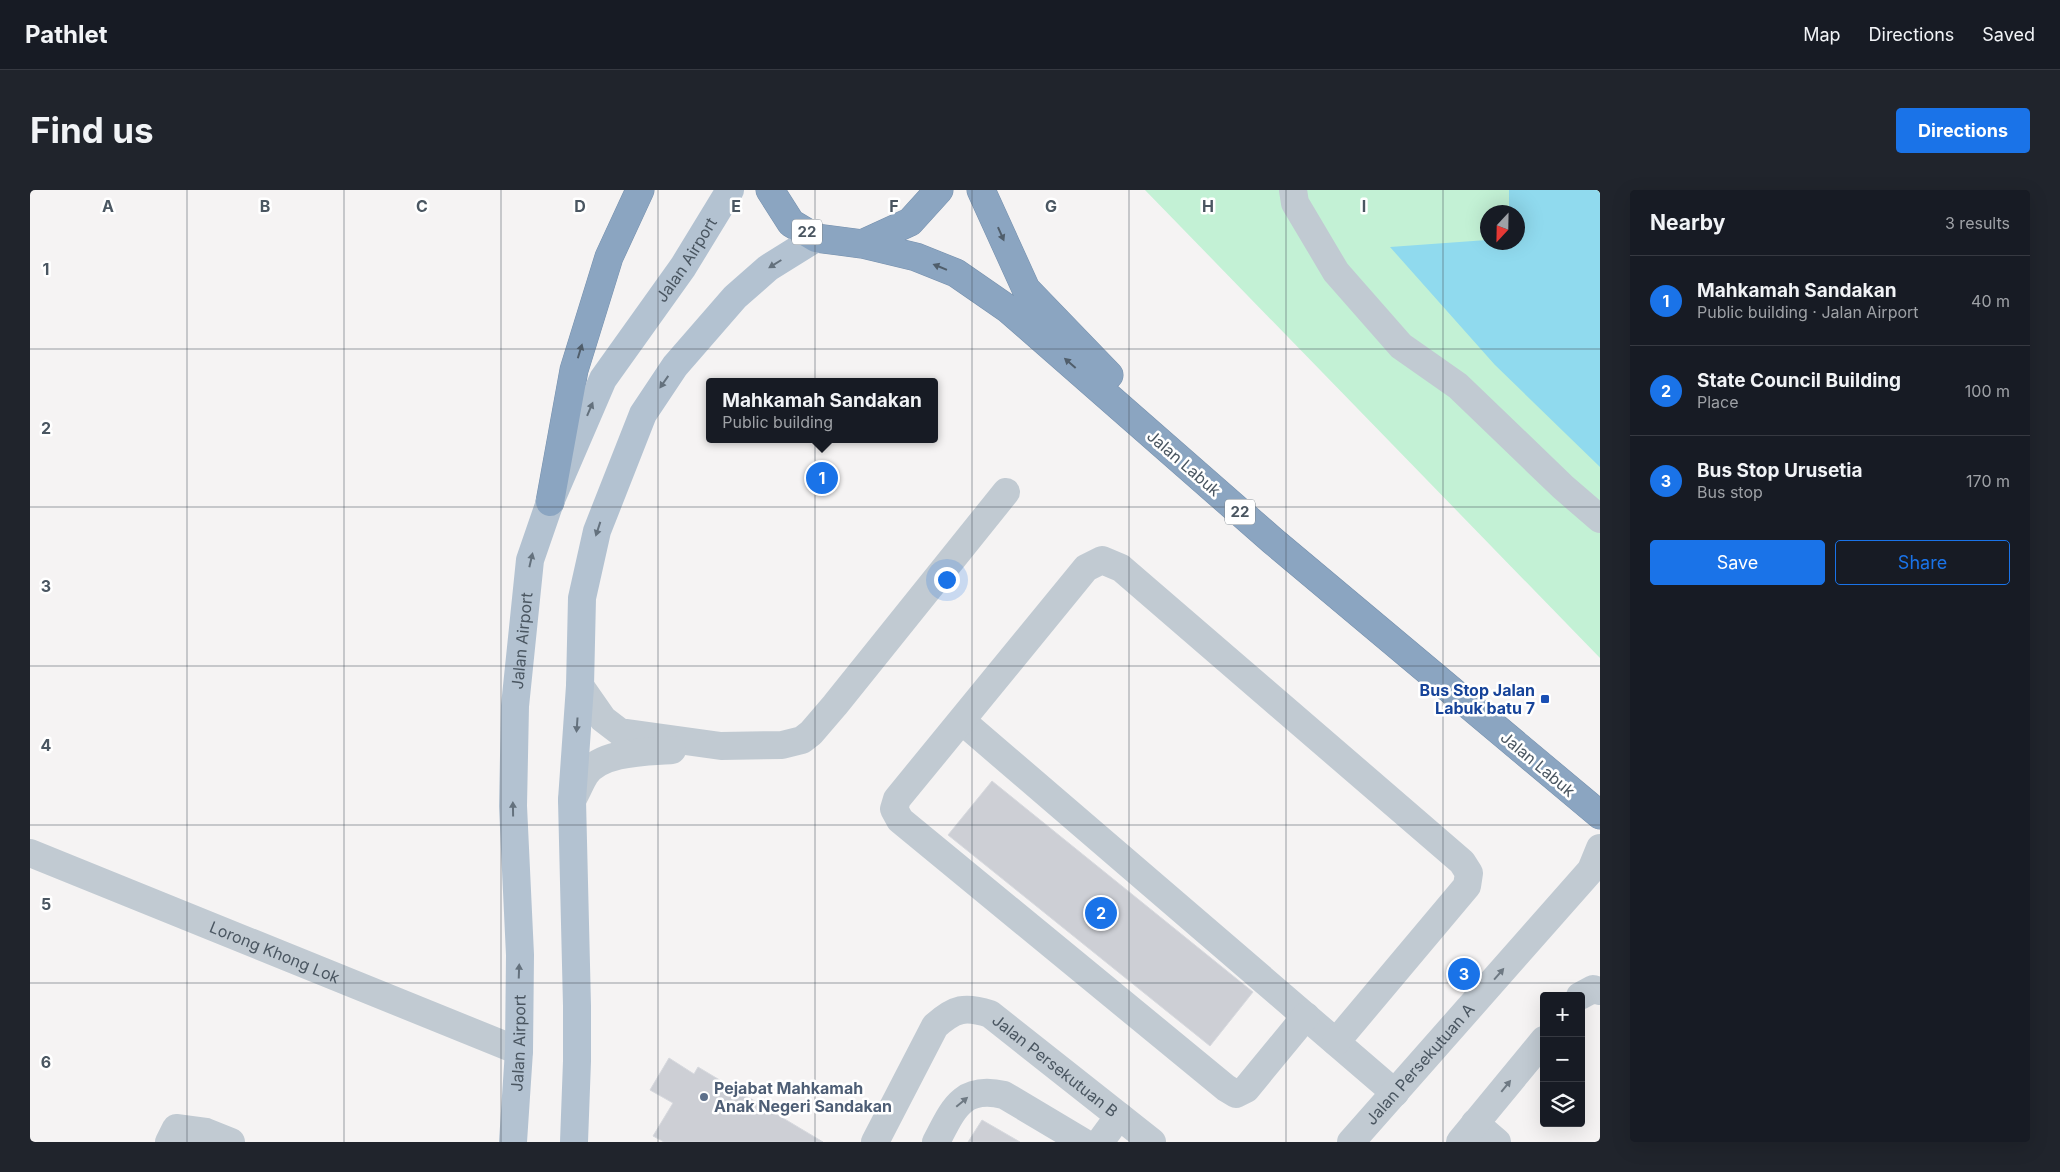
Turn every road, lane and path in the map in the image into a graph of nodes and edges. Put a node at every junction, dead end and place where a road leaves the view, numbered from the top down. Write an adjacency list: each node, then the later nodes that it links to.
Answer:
1 (640, 190): 10 (highway, one-way to 1)
2 (730, 190): 10 (main road, Jalan Airport, one-way to 2)
3 (770, 190): 7 (highway, 22)
4 (939, 190): 8 (highway)
5 (980, 190): 16 (highway, Jalan Labuk / 22, one-way to 16)
6 (1294, 190): 11 (street)
7 (816, 238): 8 (highway, 22); 12 (main road, one-way to 12)
8 (862, 244): 16 (highway, Jalan Labuk / 22, one-way to 8)
9 (1006, 492): 14 (street)
10 (550, 502): 25 (main road, Jalan Airport, one-way to 10)
11 (1600, 519)
12 (580, 686): 14 (street); 15 (main road, one-way to 15)
13 (962, 722): 22 (street); 22 (street); 23 (street)
14 (721, 746): 15 (street)
15 (572, 800): 32 (main road)
16 (1599, 809): 17 (street)
17 (1600, 839)
18 (1600, 848): 26 (street, Jalan Persekutuan A, one-way to 18)
19 (30, 854): 25 (street, Lorong Khong Lok)
20 (1600, 991): 21 (street)
21 (1585, 993)
22 (1306, 1016): 23 (street)
23 (1336, 1042): 26 (street)
24 (1540, 1045): 28 (street, one-way to 24)
25 (519, 1051): 31 (main road, Jalan Airport)
26 (1395, 1092): 38 (street, Jalan Persekutuan A)
27 (1119, 1116): 33 (street, Jalan Persekutuan B); 36 (street); 37 (street, Jalan Persekutuan B)
28 (1468, 1133): 39 (street)
29 (169, 1142): 30 (street)
30 (231, 1142)
31 (513, 1142)
32 (574, 1142)
33 (875, 1142)
34 (936, 1142): 35 (street, one-way to 35)
35 (1083, 1142)
36 (1100, 1142)
37 (1152, 1142)
38 (1351, 1142)
39 (1497, 1142)

